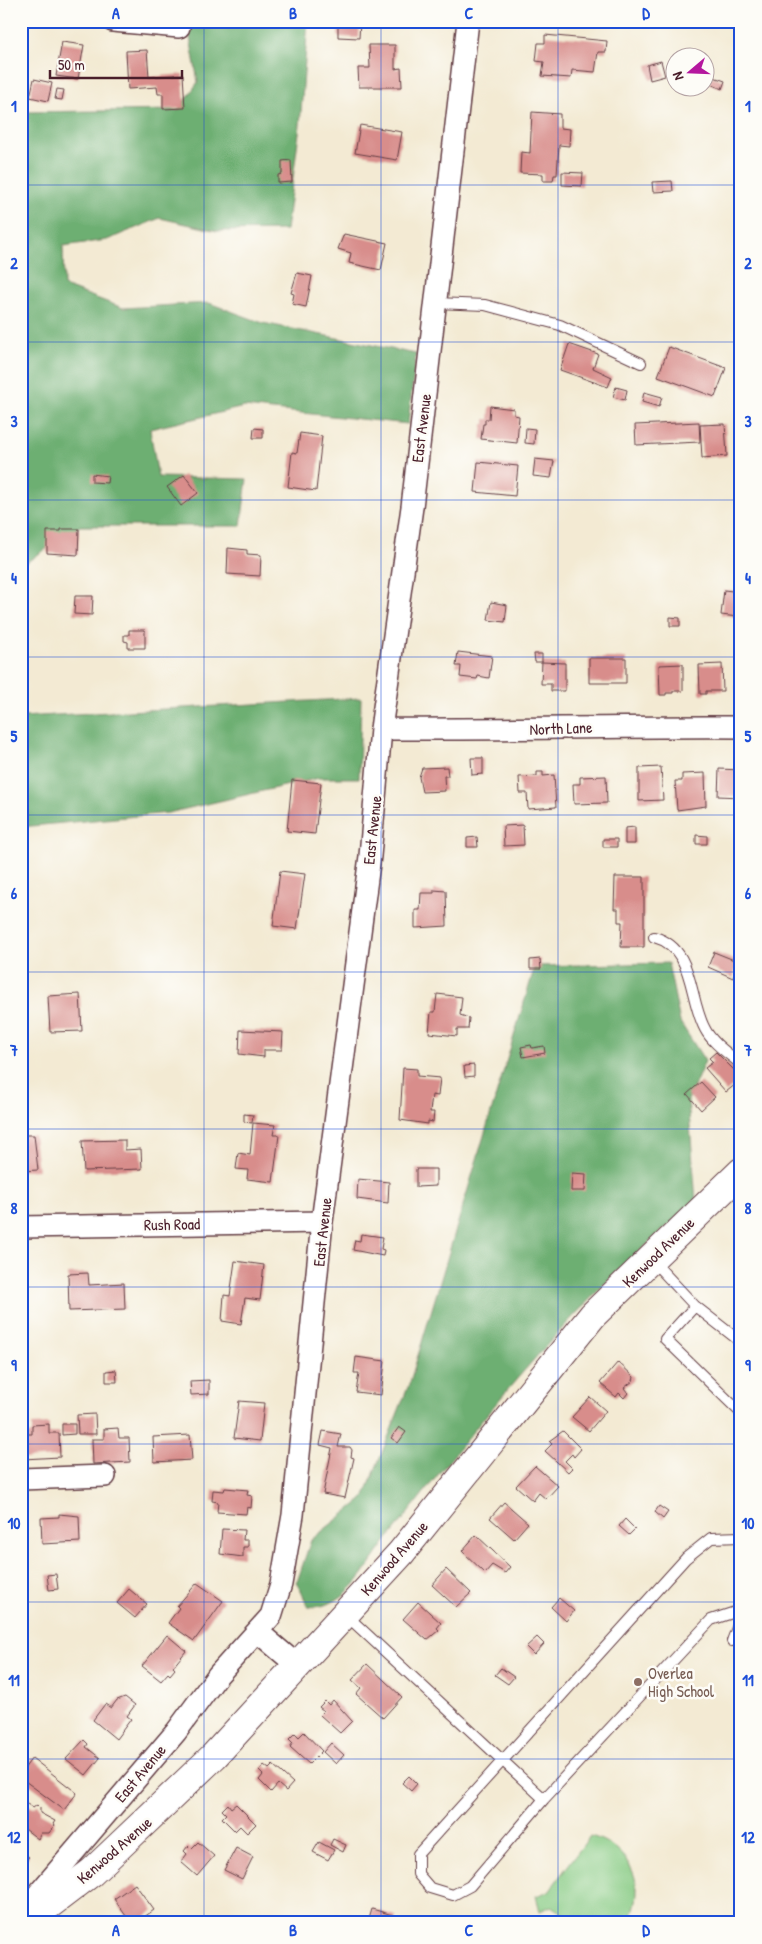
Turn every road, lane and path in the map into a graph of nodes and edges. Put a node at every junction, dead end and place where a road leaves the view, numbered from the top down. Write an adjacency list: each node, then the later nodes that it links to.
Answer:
1 (113, 21): 3 (street)
2 (468, 21): 4 (street, East Avenue)
3 (179, 27)
4 (436, 303): 5 (lane); 7 (street, East Avenue)
5 (642, 363)
6 (741, 727): 7 (street, North Lane)
7 (381, 729): 11 (street, East Avenue)
8 (654, 937): 9 (lane)
9 (741, 1064)
10 (741, 1172): 13 (main road, Kenwood Avenue)
11 (322, 1222): 12 (street, Rush Road); 23 (street, East Avenue)
12 (21, 1227)
13 (650, 1258): 14 (lane); 21 (main road, Kenwood Avenue)
14 (695, 1306): 15 (lane); 16 (lane)
15 (741, 1342)
16 (741, 1413)
17 (105, 1476): 18 (street)
18 (21, 1479)
19 (741, 1537): 26 (lane)
20 (741, 1610): 27 (lane)
21 (346, 1614): 25 (main road, Kenwood Avenue); 26 (lane)
22 (741, 1617): 24 (lane)
23 (258, 1632): 25 (street); 28 (street, East Avenue)
24 (732, 1641)
25 (298, 1666): 29 (main road, Kenwood Avenue)
26 (502, 1760): 27 (lane); 27 (lane)
27 (544, 1800)
28 (21, 1914)
29 (25, 1923)

